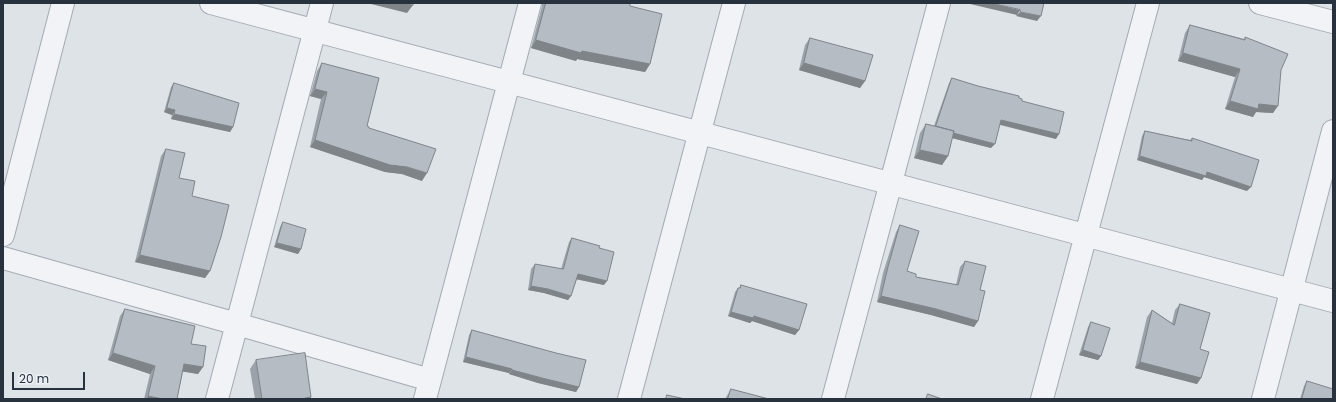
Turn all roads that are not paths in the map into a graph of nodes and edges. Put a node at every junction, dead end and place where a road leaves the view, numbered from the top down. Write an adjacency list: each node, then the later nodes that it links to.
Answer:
1 (63, 3): 15 (street)
2 (211, 3): 10 (street)
3 (322, 3): 10 (street)
4 (530, 3): 11 (street)
5 (734, 3): 13 (street)
6 (939, 3): 14 (street)
7 (1148, 3): 16 (street)
8 (1260, 3): 9 (street)
9 (1333, 22)
10 (315, 31): 11 (street); 20 (street)
11 (509, 82): 13 (street); 21 (street)
12 (1333, 131): 18 (street)
13 (700, 133): 14 (street); 23 (street)
14 (891, 184): 16 (street); 24 (street)
15 (3, 235)
16 (1086, 236): 18 (street); 25 (street)
17 (3, 258): 20 (street)
18 (1292, 290): 19 (street); 26 (street)
19 (1333, 301)
20 (237, 324): 21 (street); 22 (street)
21 (428, 390)
22 (217, 399)
23 (629, 399)
24 (833, 399)
25 (1042, 399)
26 (1263, 399)

